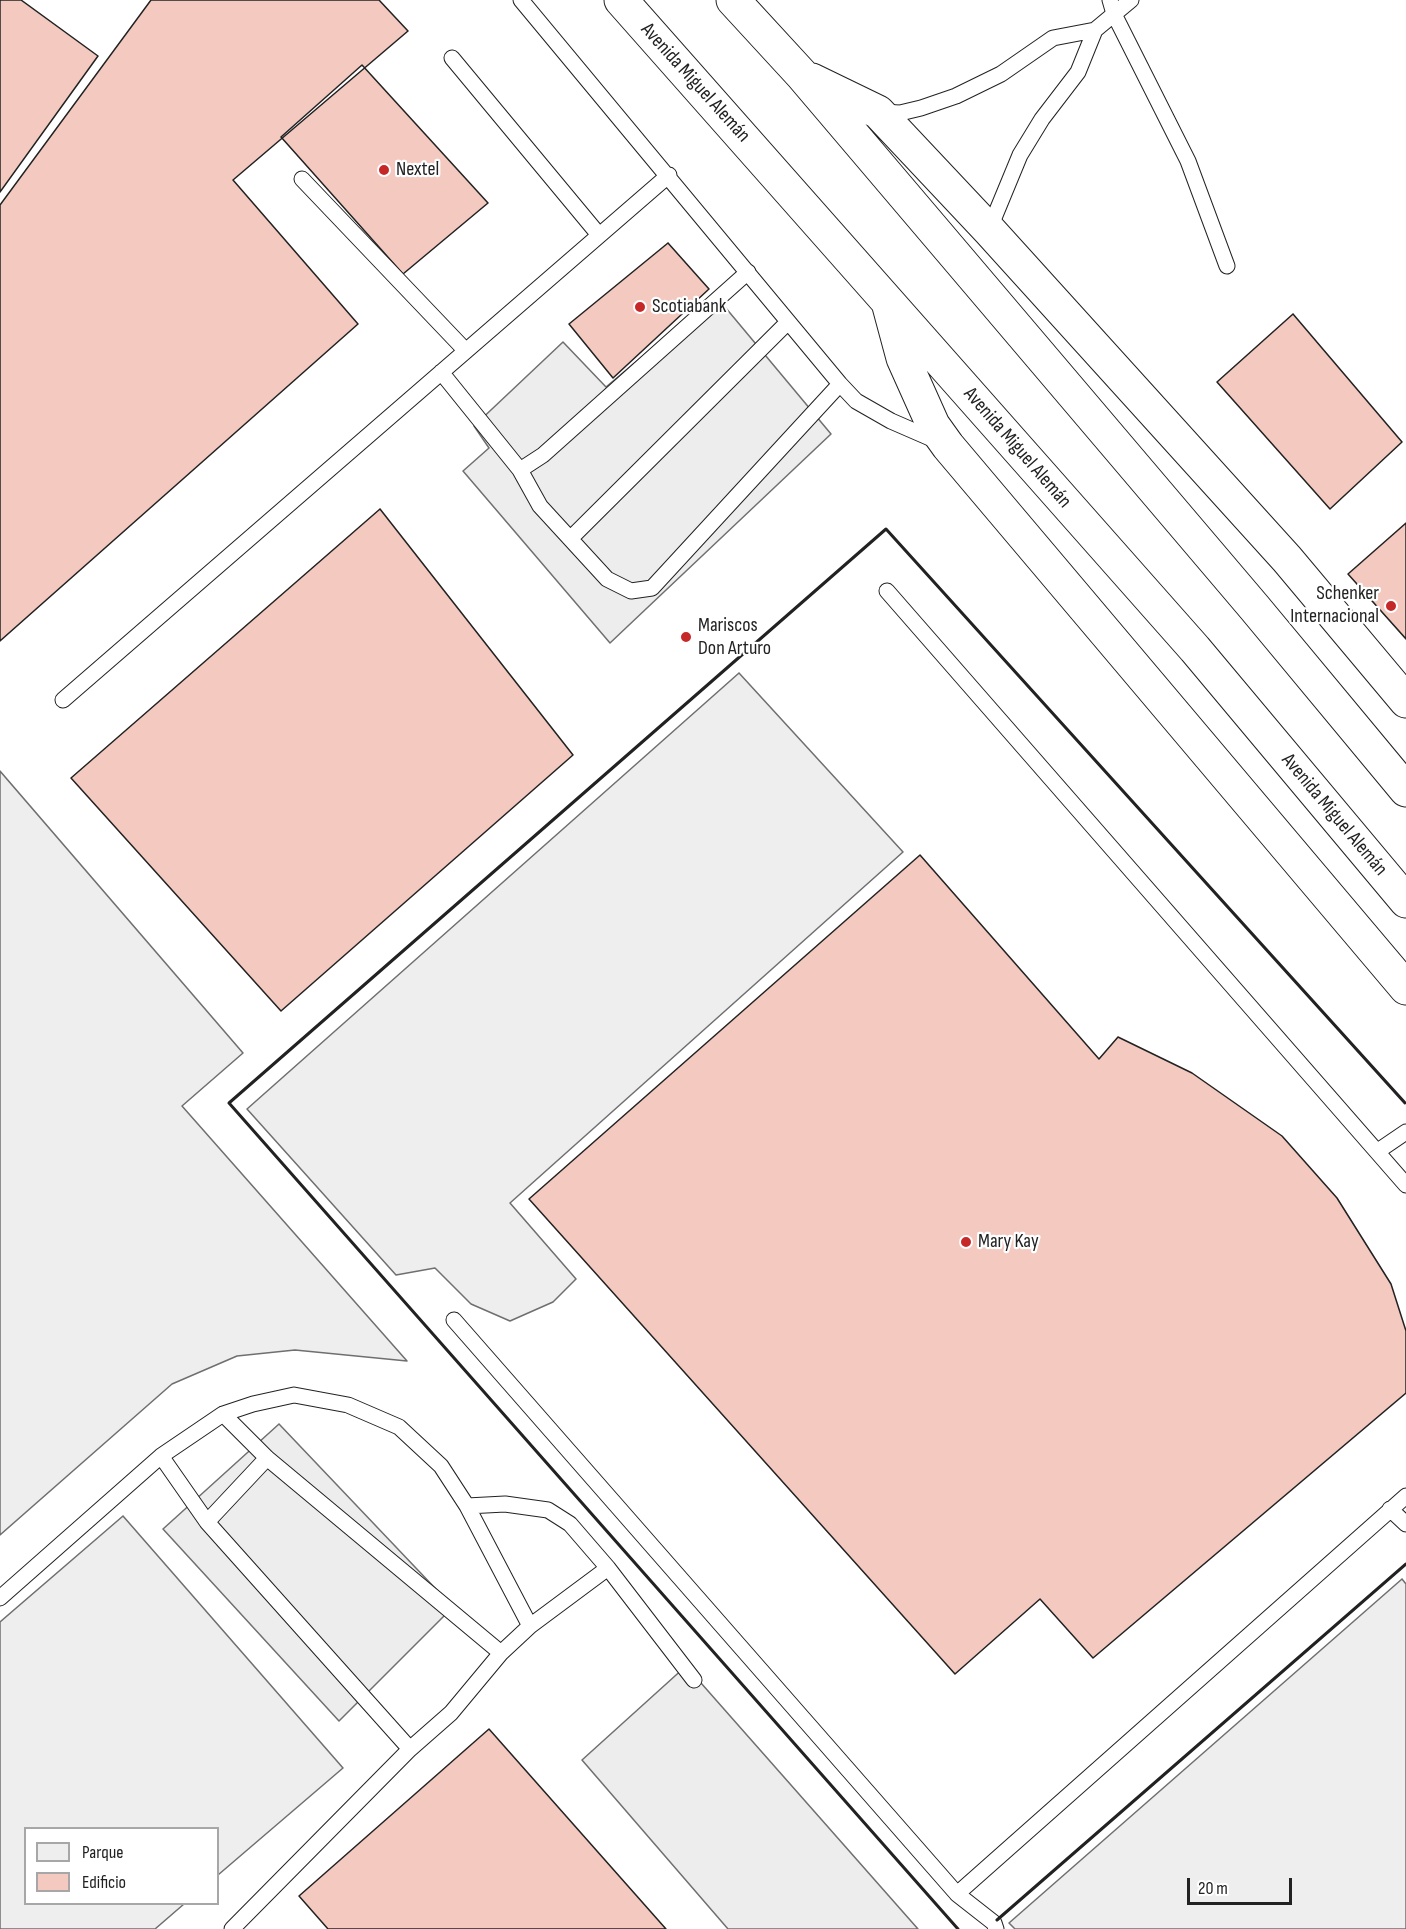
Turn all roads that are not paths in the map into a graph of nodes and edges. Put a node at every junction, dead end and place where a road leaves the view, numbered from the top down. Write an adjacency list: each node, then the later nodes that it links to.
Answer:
1 (521, 0): 10 (lane)
2 (621, 0): 16 (highway, Avenida Miguel Alemán)
3 (733, 0): 8 (highway)
4 (1131, 0): 5 (lane)
5 (1112, 7): 6 (lane); 14 (lane)
6 (1095, 30): 9 (lane); 12 (lane)
7 (452, 58): 13 (lane)
8 (802, 75): 9 (highway); 27 (highway)
9 (878, 112): 12 (highway)
10 (669, 175): 13 (lane); 15 (lane)
11 (302, 179): 18 (lane)
12 (989, 230): 26 (highway)
13 (599, 235): 18 (lane)
14 (1227, 266)
15 (748, 272): 17 (lane); 22 (lane)
16 (888, 301): 21 (highway); 28 (highway, Avenida Miguel Alemán)
17 (788, 322): 20 (lane); 23 (lane)
18 (466, 351): 19 (lane)
19 (441, 372): 22 (lane); 25 (lane)
20 (840, 384): 21 (lane); 23 (lane)
21 (948, 446): 29 (highway)
22 (520, 470): 23 (lane)
23 (571, 538)
24 (887, 591): 31 (lane)
25 (63, 700)
26 (1406, 701)
27 (1406, 790)
28 (1406, 901)
29 (1406, 988)
30 (1406, 1132): 31 (lane)
31 (1378, 1151): 32 (lane)
32 (1406, 1185)
33 (454, 1320): 48 (lane)
34 (223, 1414): 35 (lane); 36 (lane); 38 (lane)
35 (161, 1456): 40 (lane); 43 (lane)
36 (267, 1458): 40 (lane); 45 (lane)
37 (1406, 1496): 39 (lane)
38 (466, 1506): 42 (lane); 44 (lane)
39 (1390, 1509): 41 (lane); 48 (lane)
40 (207, 1522): 47 (lane)
41 (1406, 1524)
42 (609, 1568): 44 (lane); 46 (lane)
43 (0, 1598)
44 (530, 1626): 45 (lane)
45 (501, 1653): 47 (lane)
46 (694, 1680)
47 (410, 1749): 49 (lane)
48 (957, 1894): 50 (lane)
49 (232, 1929)
50 (996, 1929)

